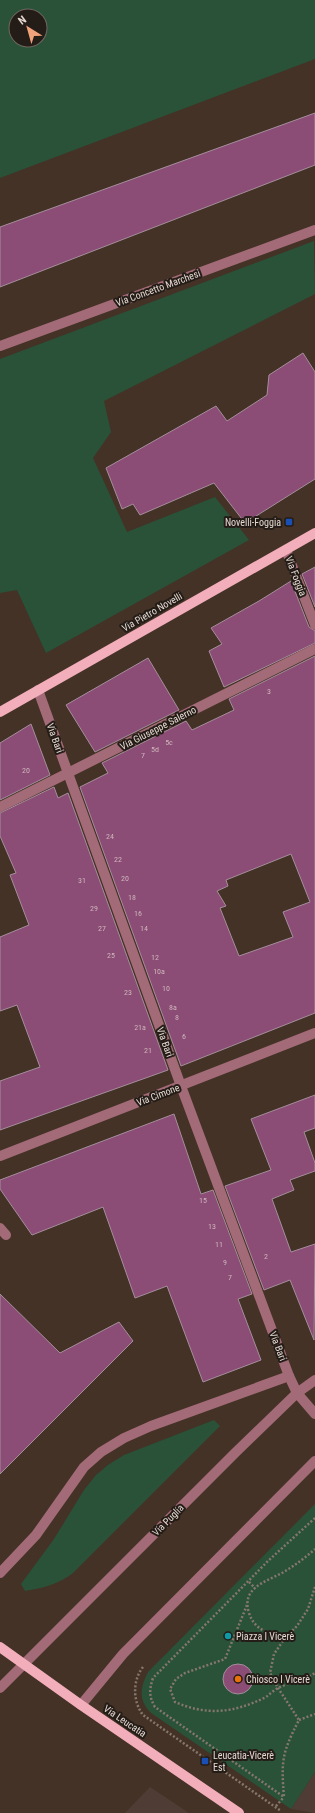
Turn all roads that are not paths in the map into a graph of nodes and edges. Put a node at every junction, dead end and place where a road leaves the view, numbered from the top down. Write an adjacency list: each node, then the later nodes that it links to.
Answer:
1 (315, 230): 2 (street, Via Concetto Marchesi)
2 (0, 346)
3 (315, 533): 4 (main road, Via Pietro Novelli)
4 (286, 550): 5 (street, Via Foggia); 7 (main road, Via Pietro Novelli)
5 (315, 625)
6 (315, 649): 9 (street, Via Giuseppe Salerno)
7 (38, 690): 8 (main road, Via Pietro Novelli); 9 (street, Via Bari)
8 (0, 712)
9 (68, 773): 10 (street, Via Giuseppe Salerno); 12 (street, Via Bari)
10 (0, 807)
11 (315, 1033): 12 (street, Via Cimone)
12 (181, 1086): 13 (street, Via Cimone); 14 (street, Via Bari)
13 (0, 1156)
14 (289, 1376): 16 (street, Via Bari); 19 (street)
15 (315, 1380): 16 (street, Via Puglia)
16 (297, 1393): 17 (street, Via Bari); 21 (street, Via Puglia)
17 (315, 1414)
18 (315, 1461): 23 (street)
19 (0, 1573)
20 (0, 1647): 21 (main road, Via Leucatia)
21 (24, 1664): 22 (street, Via Puglia); 23 (main road, Via Leucatia)
22 (0, 1688)
23 (81, 1705): 24 (main road, Via Leucatia)
24 (239, 1813)

